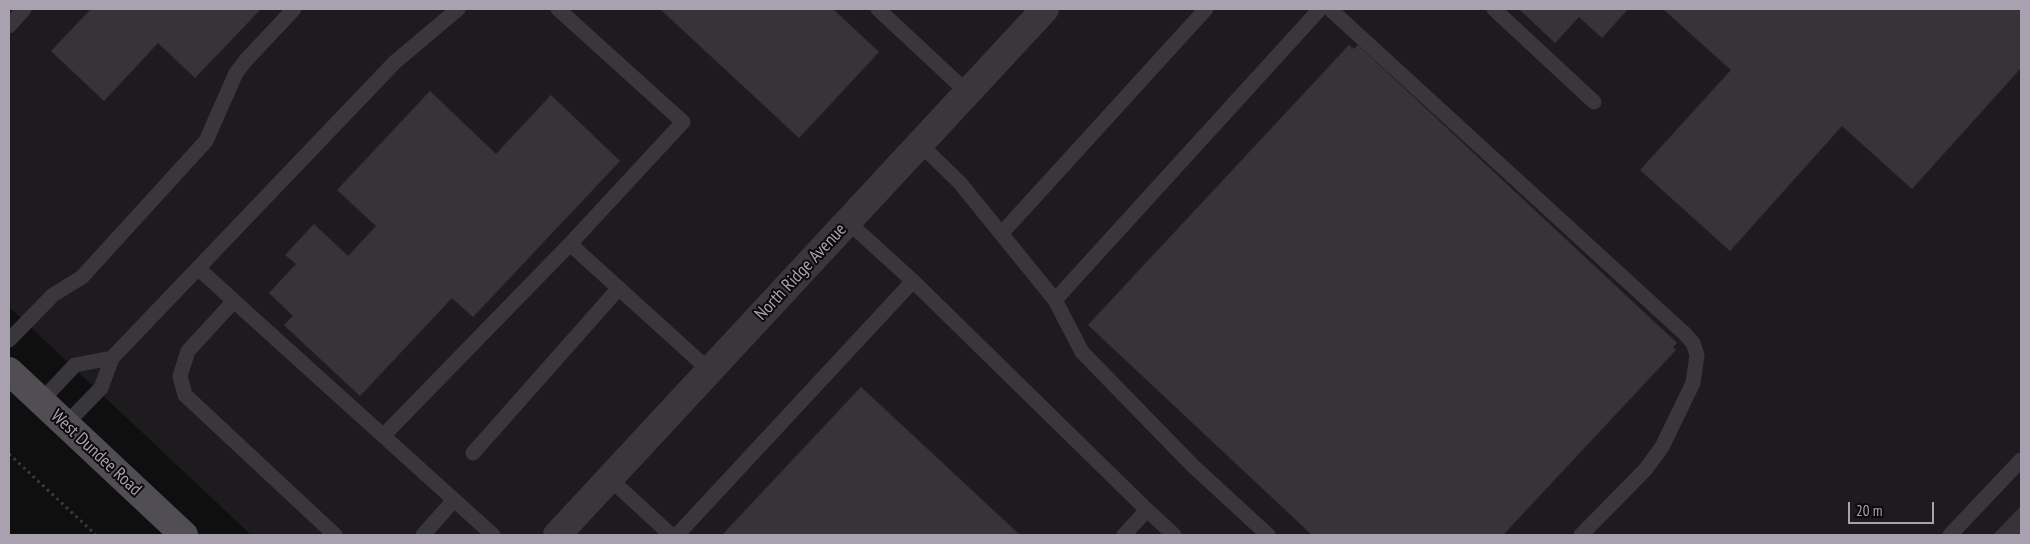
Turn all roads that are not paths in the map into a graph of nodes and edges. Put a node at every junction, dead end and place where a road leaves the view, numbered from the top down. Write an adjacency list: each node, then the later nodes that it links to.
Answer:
1 (24, 9): 11 (lane)
2 (294, 9): 23 (lane)
3 (458, 9): 18 (lane)
4 (558, 9): 17 (lane)
5 (878, 9): 12 (lane)
6 (1046, 9): 12 (street, North Ridge Avenue)
7 (1206, 9): 16 (lane)
8 (1320, 9): 21 (lane)
9 (1330, 9): 45 (lane)
10 (1494, 9): 13 (lane)
11 (9, 26)
12 (968, 93): 14 (street, North Ridge Avenue)
13 (1594, 102)
14 (920, 144): 15 (street, North Ridge Avenue); 16 (lane)
15 (848, 222): 19 (lane); 25 (street, North Ridge Avenue)
16 (1001, 234): 21 (lane)
17 (570, 244): 20 (lane); 29 (lane)
18 (198, 268): 22 (lane); 24 (lane)
19 (913, 281): 34 (lane); 41 (lane)
20 (618, 288): 25 (lane); 30 (lane)
21 (1055, 300): 44 (lane)
22 (234, 301): 29 (lane); 36 (lane)
23 (9, 340)
24 (112, 358): 27 (lane); 28 (lane)
25 (710, 371): 32 (street, North Ridge Avenue)
26 (9, 372): 27 (main road, West Dundee Road)
27 (41, 401): 28 (main road, West Dundee Road)
28 (66, 424): 35 (main road, West Dundee Road)
29 (383, 436): 33 (lane)
30 (473, 453)
31 (2021, 460): 46 (lane)
32 (610, 478): 39 (street, North Ridge Avenue); 40 (lane)
33 (454, 500): 37 (lane); 38 (lane)
34 (1146, 510): 42 (lane); 43 (lane)
35 (184, 535)
36 (335, 535)
37 (423, 535)
38 (493, 535)
39 (557, 535)
40 (671, 535)
41 (677, 535)
42 (1124, 535)
43 (1174, 535)
44 (1268, 535)
45 (1581, 535)
46 (1950, 535)

